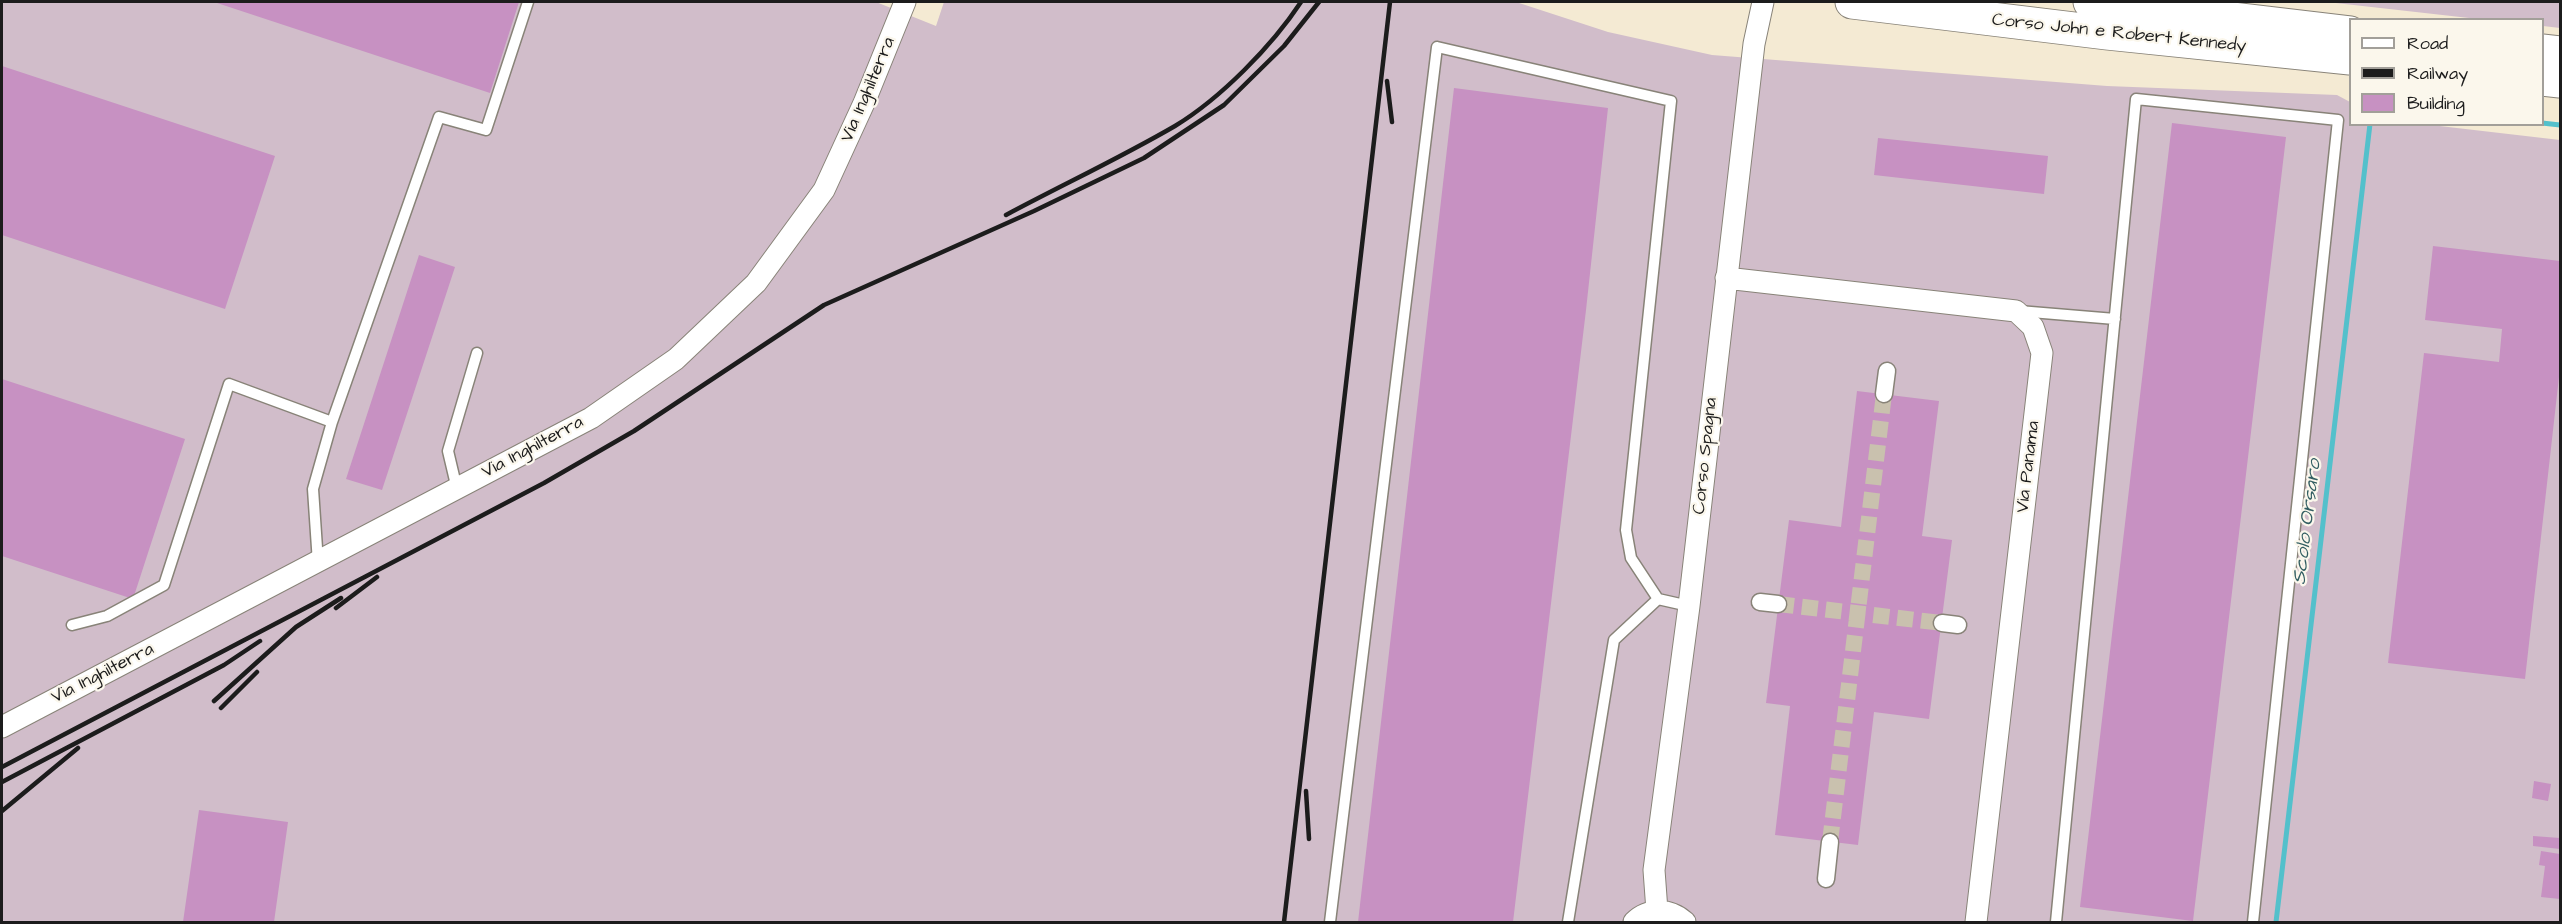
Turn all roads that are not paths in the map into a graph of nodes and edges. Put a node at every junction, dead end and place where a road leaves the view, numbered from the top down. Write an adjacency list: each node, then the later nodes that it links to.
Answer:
1 (528, 2): 18 (lane)
2 (905, 2): 19 (street, Via Inghilterra)
3 (1762, 2): 12 (street, Corso Spagna)
4 (1852, 2): 9 (highway, Corso John e Robert Kennedy)
5 (2090, 2): 6 (highway, Corso John e Robert Kennedy)
6 (2349, 33)
7 (2544, 51): 8 (highway)
8 (2560, 53)
9 (2349, 58)
10 (2544, 79): 11 (highway)
11 (2560, 81)
12 (1725, 278): 13 (street); 24 (street, Corso Spagna)
13 (2016, 311): 14 (lane); 34 (street, Via Panama)
14 (2115, 319): 35 (lane); 36 (lane)
15 (477, 353): 19 (lane)
16 (1887, 371): 17 (street)
17 (1884, 394)
18 (332, 422): 20 (lane); 25 (lane)
19 (457, 489): 20 (street, Via Inghilterra)
20 (318, 562): 26 (street, Via Inghilterra)
21 (1658, 599): 24 (lane); 30 (lane); 31 (lane)
22 (1760, 602): 23 (street)
23 (1778, 604)
24 (1689, 606): 29 (street, Corso Spagna)
25 (72, 625)
26 (5, 721)
27 (1830, 842): 28 (street)
28 (1826, 879)
29 (1657, 911): 32 (street); 33 (street)
30 (1330, 922)
31 (1568, 922)
32 (1634, 922)
33 (1685, 922)
34 (1976, 922)
35 (2056, 922)
36 (2253, 922)

